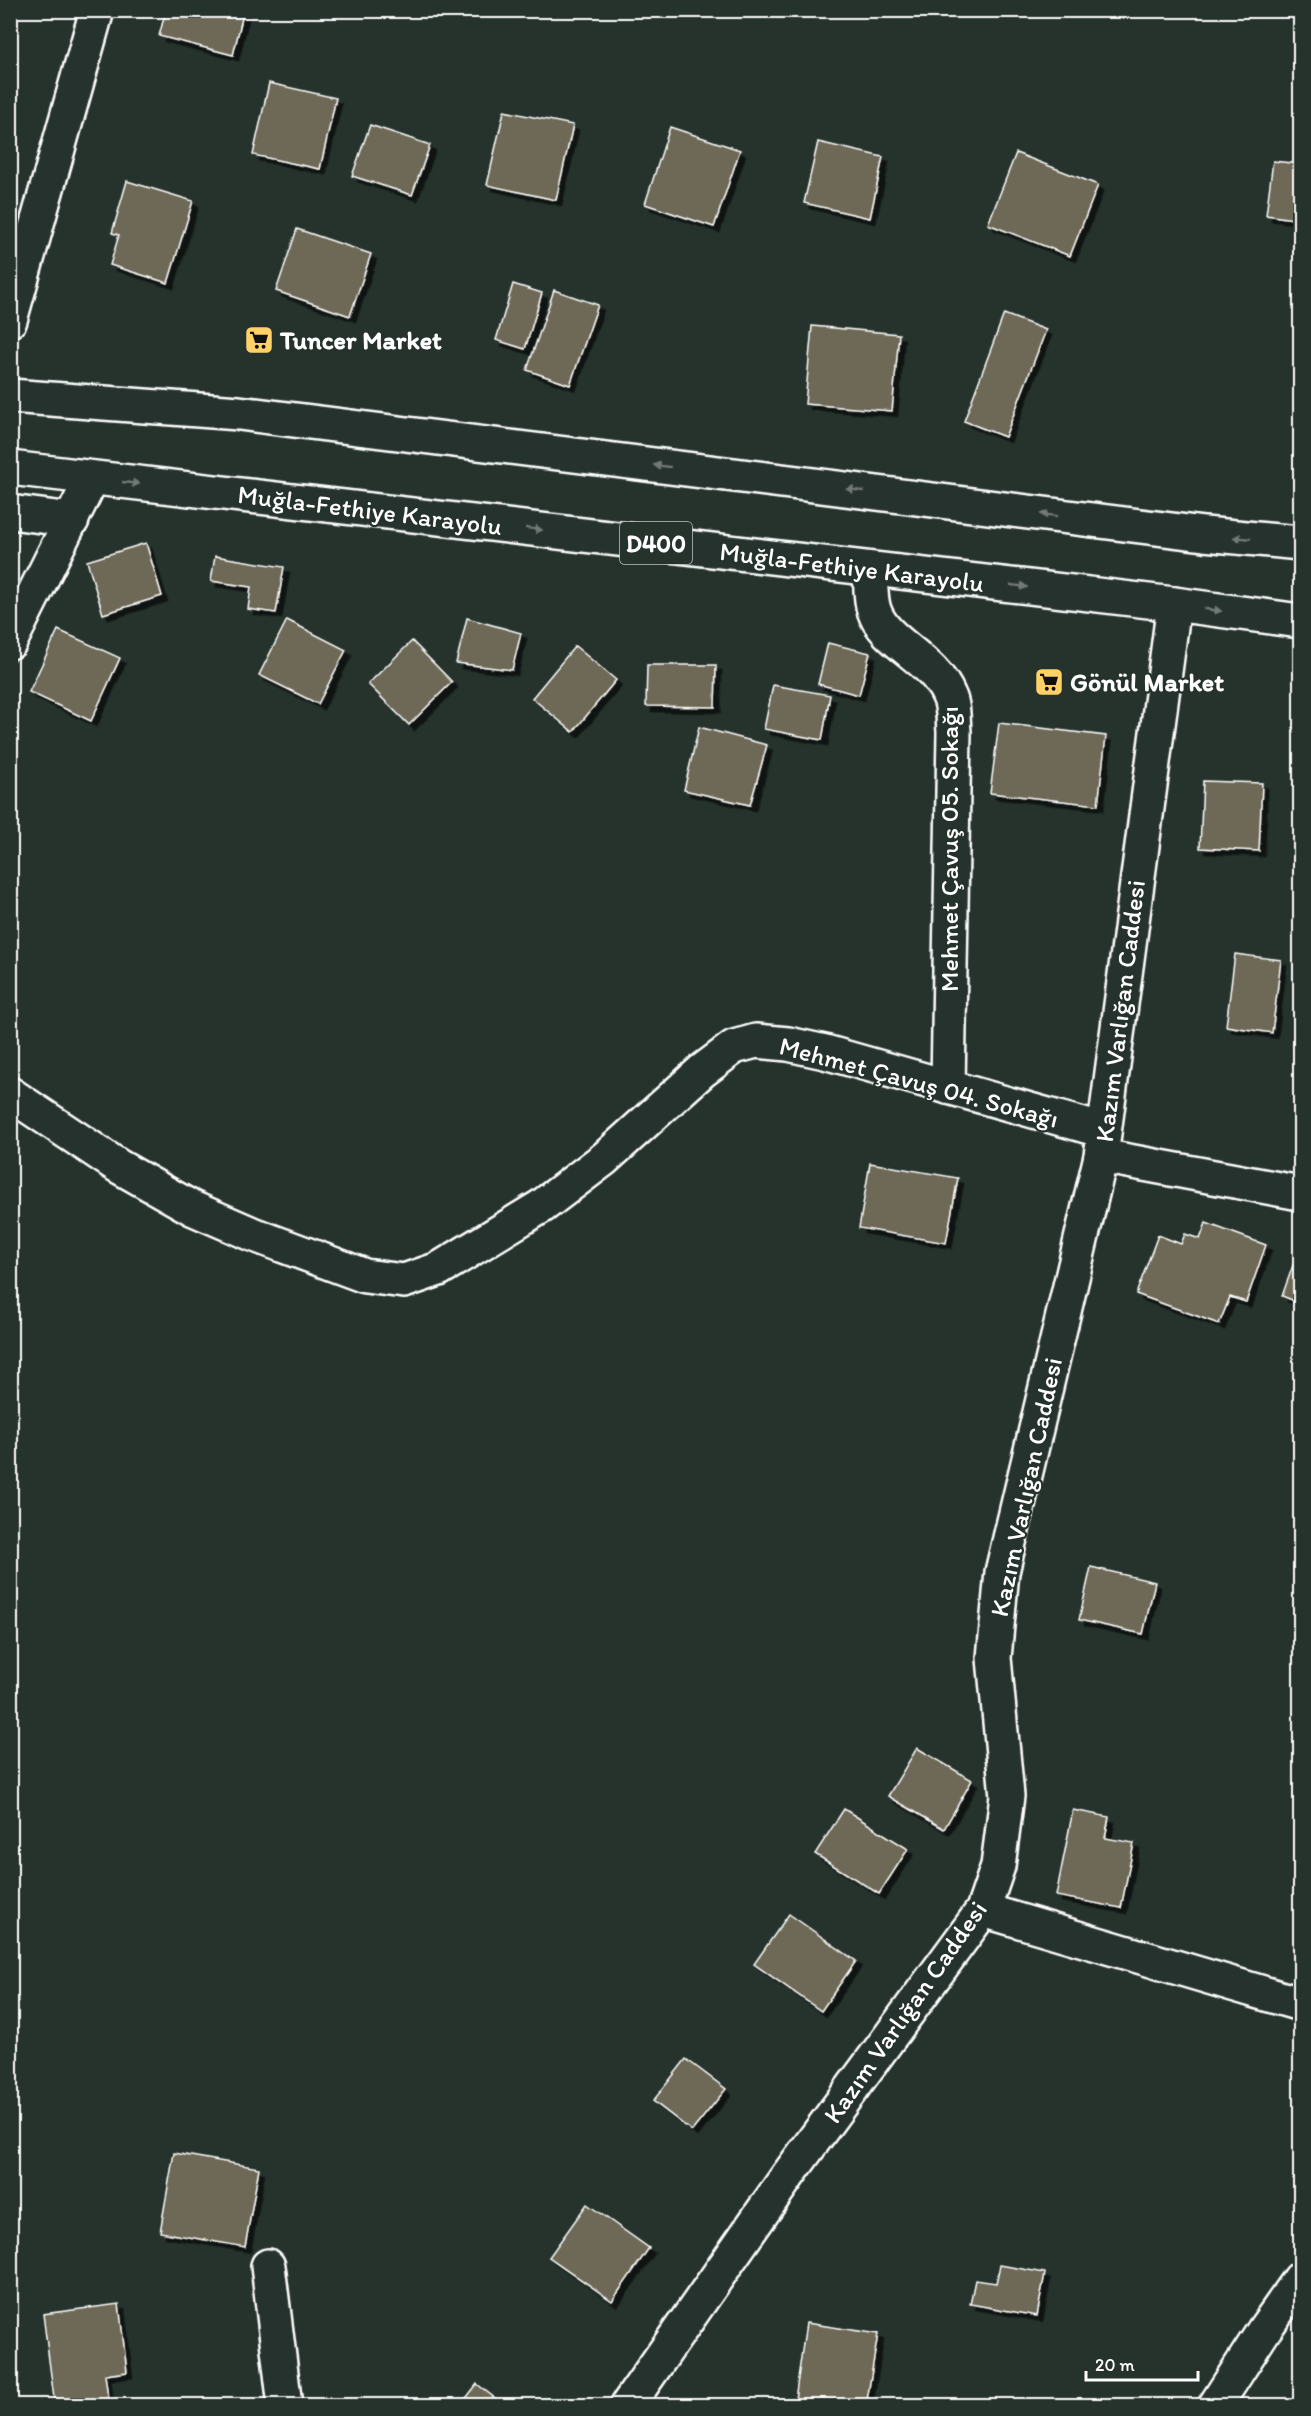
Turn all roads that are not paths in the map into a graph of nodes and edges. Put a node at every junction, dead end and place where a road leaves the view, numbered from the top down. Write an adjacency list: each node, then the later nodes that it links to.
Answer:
1 (97, 10): 2 (main road)
2 (10, 320)
3 (10, 396): 8 (main road, one-way to 3)
4 (10, 468): 5 (main road, Muğla-Fethiye Karayolu / D400)
5 (92, 478): 7 (main road); 9 (main road, Muğla-Fethiye Karayolu / D400, one-way to 9)
6 (10, 512): 7 (main road)
7 (72, 520): 12 (main road)
8 (1300, 543)
9 (870, 569): 10 (main road, Muğla-Fethiye Karayolu / D400, one-way to 10); 13 (main road, Mehmet Çavuş 05. Sokağı)
10 (1174, 604): 11 (main road, Muğla-Fethiye Karayolu / D400, one-way to 11); 15 (main road, Kazım Varlığan Caddesi)
11 (1300, 621)
12 (10, 642)
13 (948, 1087): 14 (main road, Mehmet Çavuş 04. Sokağı); 15 (main road, Mehmet Çavuş 04. Sokağı)
14 (10, 1094)
15 (1102, 1144): 16 (main road, Mehmet Çavuş 04. Sokağı); 17 (main road, Kazım Varlığan Caddesi)
16 (1300, 1193)
17 (983, 1910): 18 (main road); 22 (main road, Kazım Varlığan Caddesi)
18 (1300, 2004)
19 (268, 2266): 21 (main road)
20 (1300, 2279): 23 (main road)
21 (285, 2406)
22 (627, 2406)
23 (1215, 2406)

